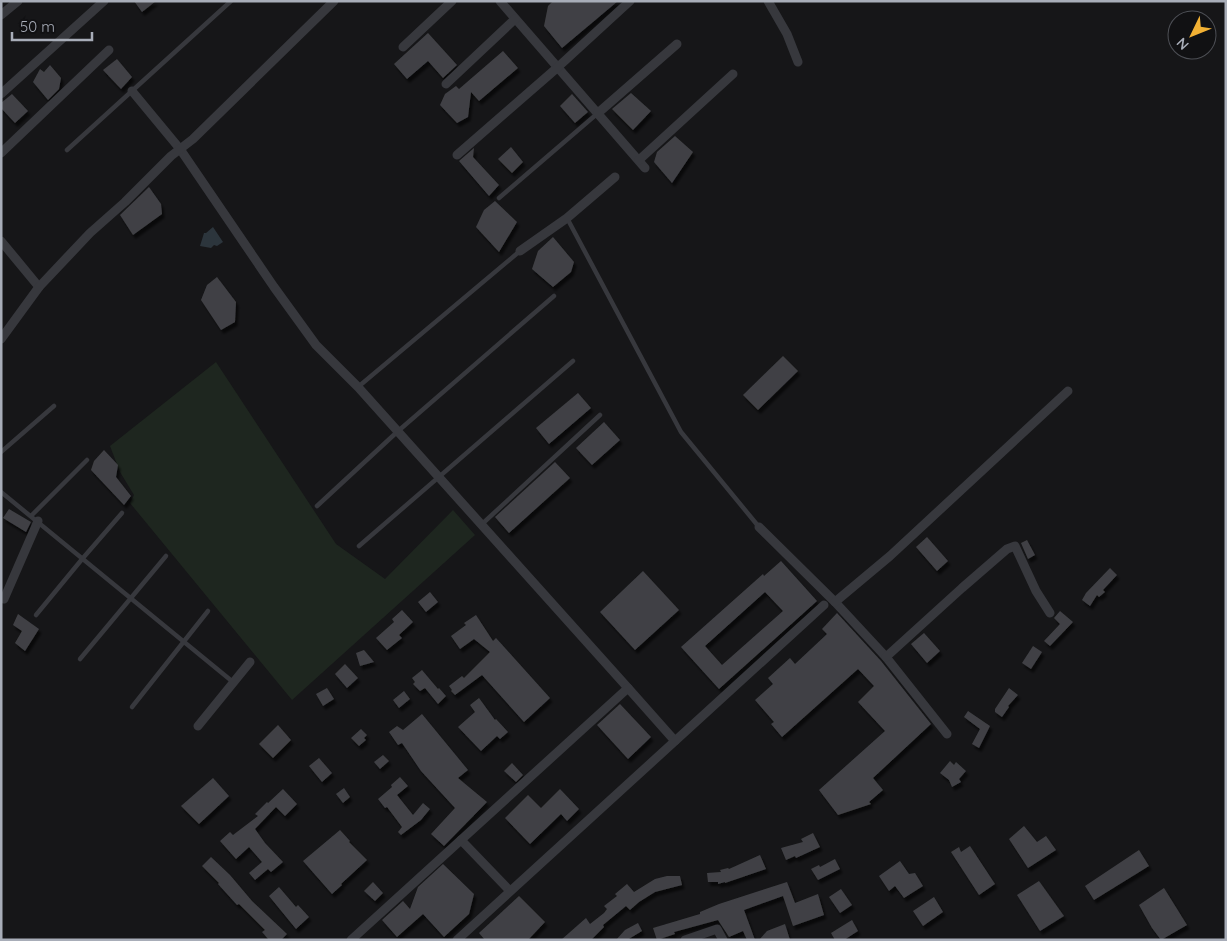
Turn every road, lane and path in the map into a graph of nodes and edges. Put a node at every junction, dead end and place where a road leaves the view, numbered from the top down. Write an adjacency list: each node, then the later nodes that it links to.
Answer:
1 (18, 1): 9 (street)
2 (104, 1): 19 (street)
3 (231, 1): 18 (lane)
4 (334, 1): 21 (street)
5 (452, 1): 12 (street)
6 (500, 1): 10 (street)
7 (630, 1): 15 (street)
8 (768, 1): 14 (street)
9 (1, 16)
10 (516, 19): 15 (street); 17 (street)
11 (677, 44): 20 (street)
12 (403, 47)
13 (109, 50): 23 (street)
14 (798, 62)
15 (558, 67): 20 (street); 24 (street)
16 (733, 74): 25 (street)
17 (446, 84)
18 (132, 91): 21 (street); 22 (lane)
19 (1, 94)
20 (598, 113): 25 (street); 28 (lane)
21 (180, 149): 32 (street); 36 (street)
22 (66, 150)
23 (1, 152)
24 (458, 155)
25 (639, 160): 26 (street)
26 (646, 168)
27 (615, 177): 29 (street)
28 (499, 198)
29 (567, 218): 31 (street); 49 (lane)
30 (1, 241): 32 (street)
31 (520, 251): 36 (lane)
32 (39, 286): 34 (street)
33 (554, 296): 40 (lane)
34 (1, 339)
35 (573, 361): 43 (lane)
36 (358, 388): 40 (street)
37 (1068, 391): 55 (street)
38 (54, 406): 41 (lane)
39 (600, 415): 48 (lane)
40 (398, 432): 43 (street); 45 (lane)
41 (1, 452)
42 (87, 460): 47 (lane)
43 (439, 478): 48 (street); 50 (lane)
44 (1, 492): 47 (lane)
45 (317, 506)
46 (122, 513): 52 (lane)
47 (35, 519): 52 (lane); 54 (street)
48 (481, 525): 65 (street)
49 (759, 527): 55 (street)
50 (359, 546)
51 (166, 556): 53 (lane)
52 (83, 558): 53 (lane); 59 (lane)
53 (131, 598): 60 (lane); 62 (lane)
54 (4, 599)
55 (835, 602): 61 (street)
56 (824, 605): 69 (street)
57 (208, 611): 60 (lane)
58 (1050, 613): 61 (street)
59 (36, 615)
60 (183, 641): 64 (lane); 66 (lane)
61 (886, 657): 68 (street)
62 (80, 659)
63 (250, 662): 64 (street)
64 (233, 682): 67 (street)
65 (628, 688): 69 (street); 70 (street)
66 (132, 707)
67 (198, 726)
68 (947, 734)
69 (675, 741): 71 (street)
70 (461, 840): 71 (street); 72 (street)
71 (510, 891): 73 (street)
72 (351, 940)
73 (456, 940)
74 (685, 940): 75 (street)
75 (722, 940)

